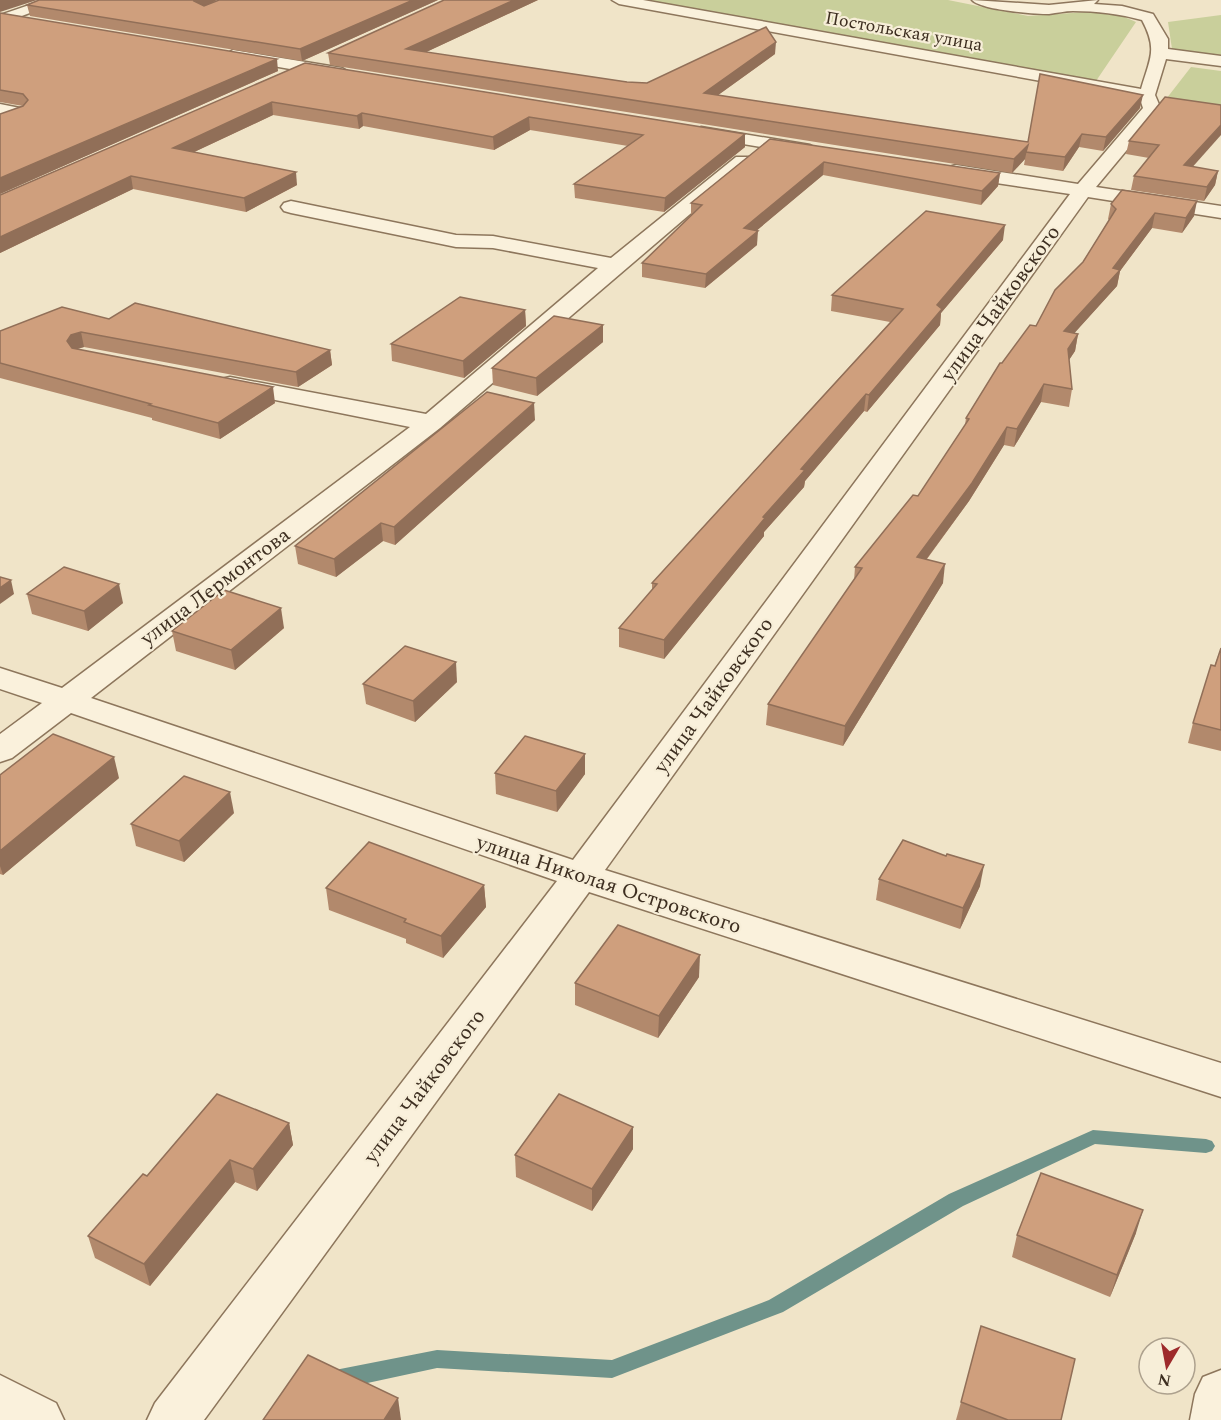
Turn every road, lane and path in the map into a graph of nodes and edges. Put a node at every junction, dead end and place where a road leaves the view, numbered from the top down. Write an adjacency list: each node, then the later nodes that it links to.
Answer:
1 (58, 0): 5 (street)
2 (619, 0): 14 (street, Постольская улица)
3 (979, 0): 4 (street)
4 (1083, 4): 9 (street, улица Чайковского)
5 (1, 19): 6 (street)
6 (38, 24)
7 (211, 52): 11 (street)
8 (336, 52): 11 (street)
9 (1159, 53): 10 (street); 14 (street, улица Чайковского)
10 (1221, 61)
11 (303, 67): 12 (street); 13 (street)
12 (361, 76)
13 (271, 81)
14 (1147, 95): 21 (street, улица Чайковского)
15 (0, 109): 16 (street)
16 (0, 121)
17 (684, 130): 18 (street)
18 (765, 143): 19 (street); 24 (street, улица Лермонтова)
19 (824, 152)
20 (941, 169): 21 (street)
21 (1083, 190): 23 (street); 30 (street, улица Чайковского)
22 (291, 207): 24 (street)
23 (1221, 212)
24 (615, 265): 26 (street, улица Лермонтова)
25 (212, 380): 26 (street)
26 (431, 423): 28 (street, улица Лермонтова)
27 (0, 678): 28 (street, улица Николая Островского)
28 (64, 700): 29 (street, улица Лермонтова); 30 (street, улица Николая Островского)
29 (0, 751)
30 (581, 876): 31 (street, улица Николая Островского); 35 (street, улица Чайковского)
31 (1221, 1080)
32 (1221, 1394): 36 (street)
33 (0, 1400): 34 (street)
34 (38, 1420)
35 (173, 1420)
36 (1216, 1420)

